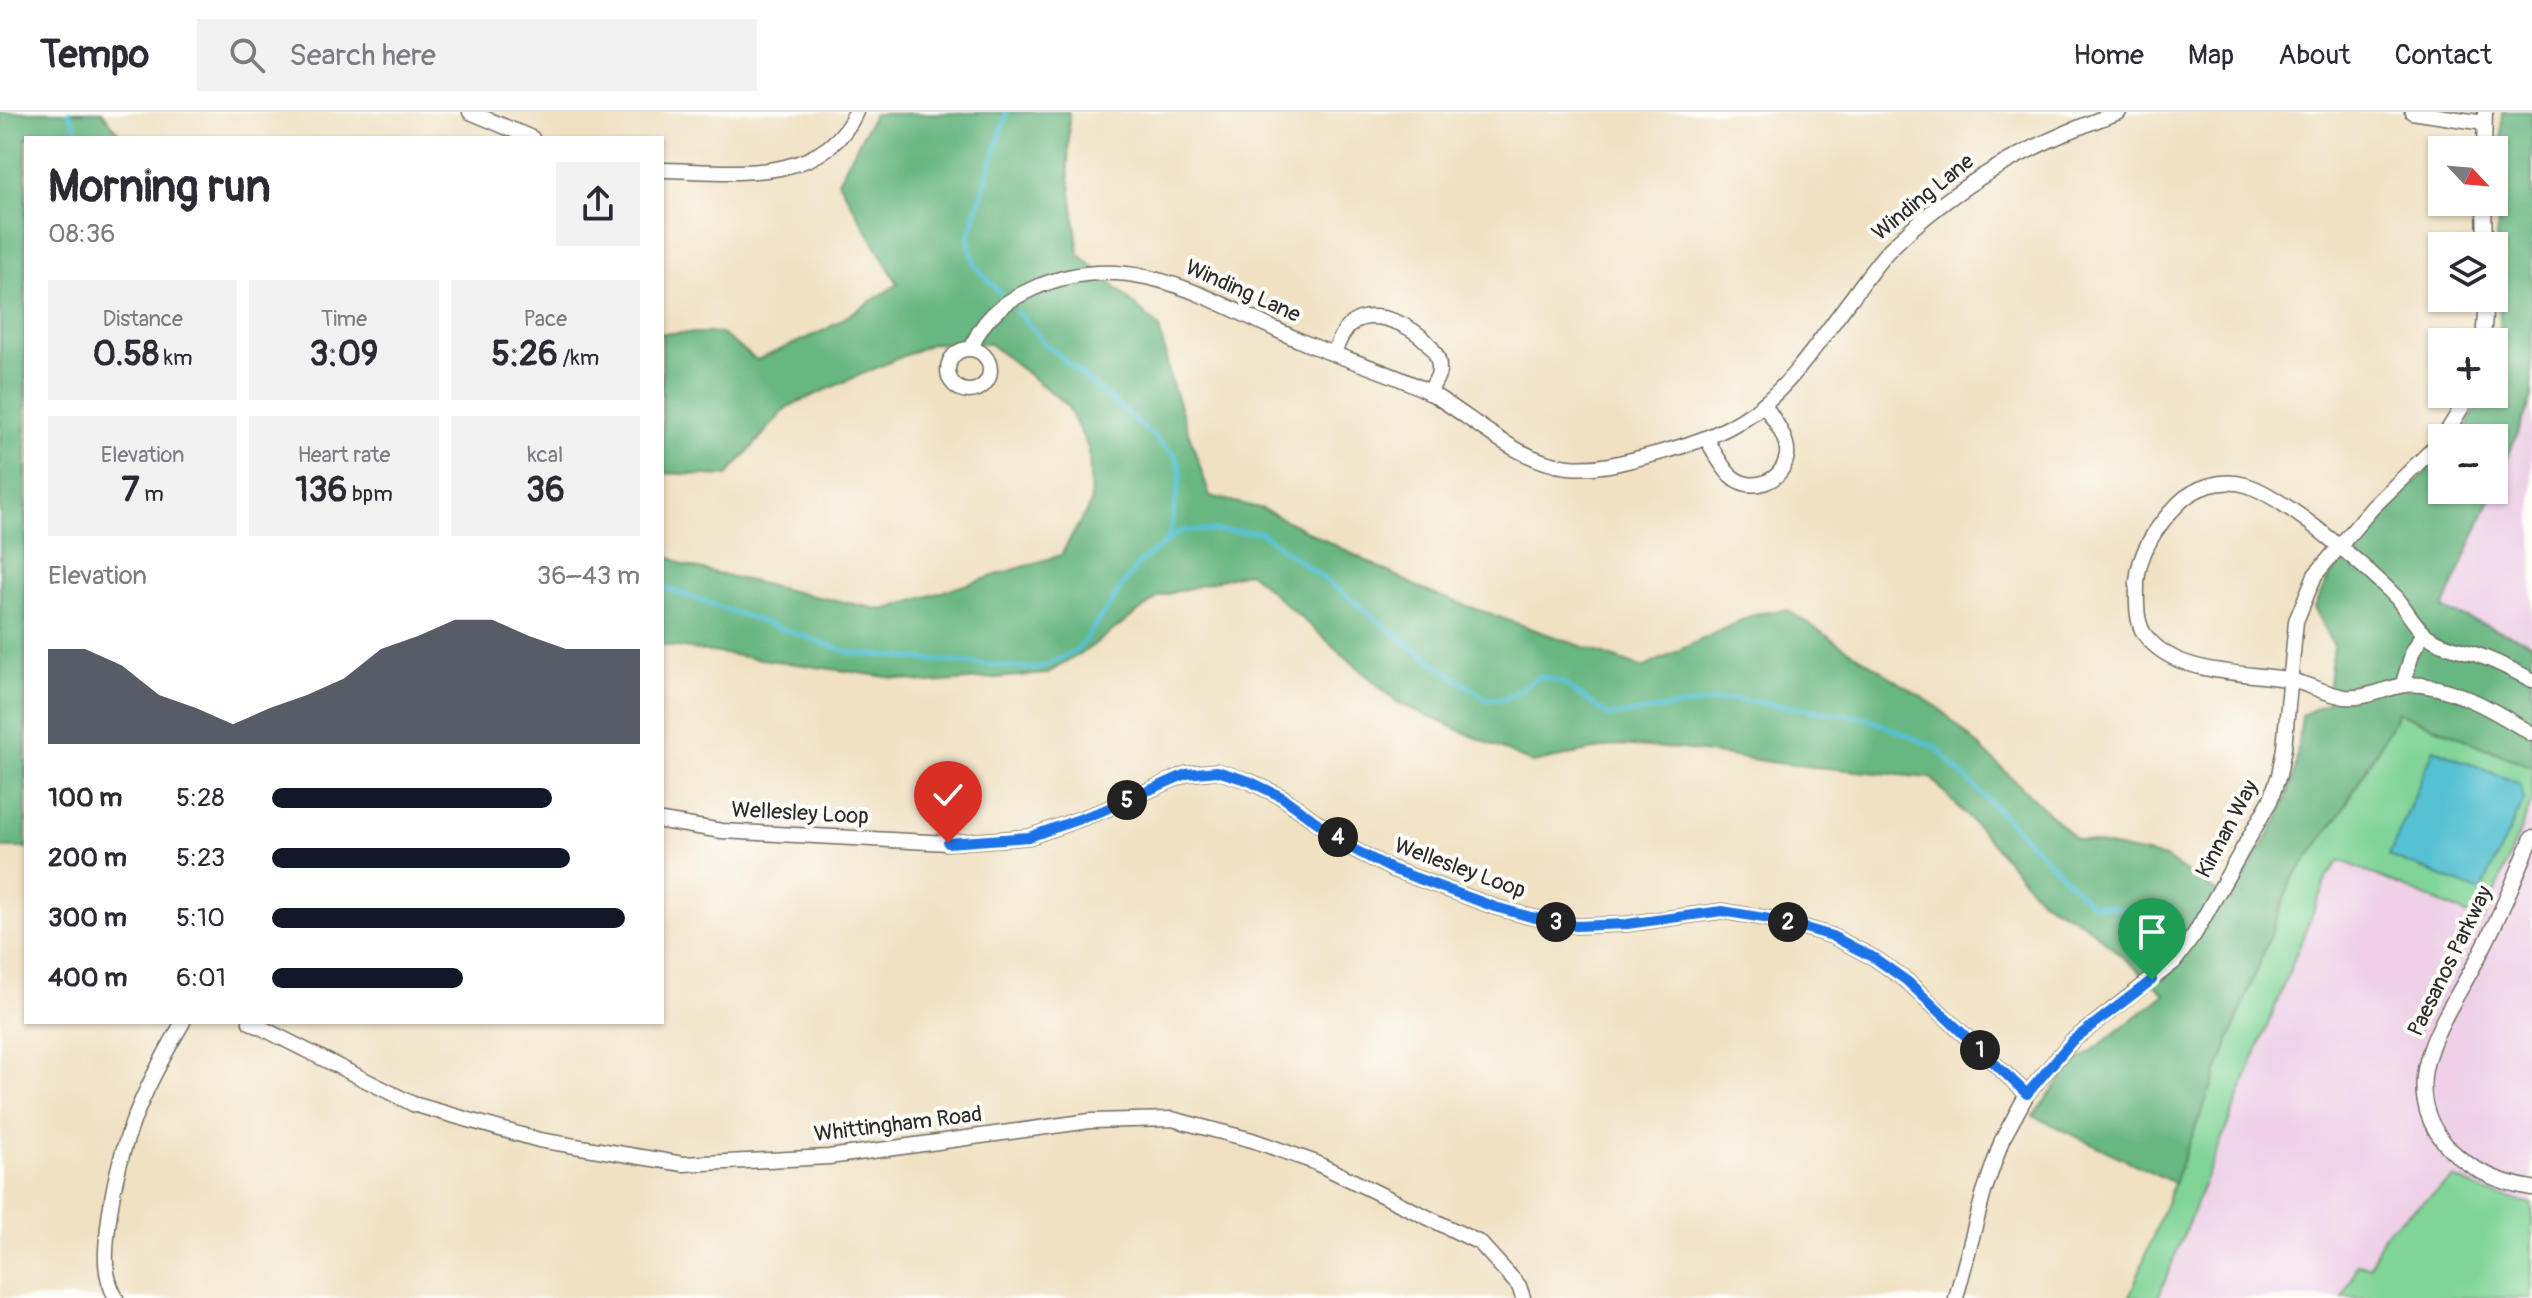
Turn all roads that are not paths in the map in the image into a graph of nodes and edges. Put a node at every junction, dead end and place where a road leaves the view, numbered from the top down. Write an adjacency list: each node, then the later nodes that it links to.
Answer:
1 (470, 112): 6 (street)
2 (856, 112): 7 (street)
3 (2119, 112): 11 (street, Winding Lane)
4 (2412, 112): 5 (street)
5 (2485, 118)
6 (527, 136)
7 (664, 170)
8 (972, 348): 9 (street, Winding Lane)
9 (1334, 353): 10 (street, Winding Lane); 10 (street)
10 (1429, 393): 12 (street, Winding Lane)
11 (1764, 404): 12 (street, Winding Lane); 12 (street)
12 (1706, 438)
13 (2428, 454): 14 (street, Kinnan Way)
14 (2338, 546): 15 (street); 16 (street, Kinnan Way); 16 (street)
15 (2424, 633): 17 (street); 18 (street)
16 (2291, 680): 18 (street); 24 (street, Kinnan Way)
17 (2532, 680)
18 (2403, 683): 19 (street)
19 (2532, 734)
20 (664, 821): 24 (street, Wellesley Loop)
21 (2532, 838): 25 (street, Paesanos Parkway)
22 (182, 1024): 26 (street)
23 (254, 1024): 27 (street, Whittingham Road)
24 (2027, 1094): 28 (street, Kinnan Way)
25 (2532, 1188)
26 (116, 1298)
27 (1523, 1298)
28 (1956, 1298)

